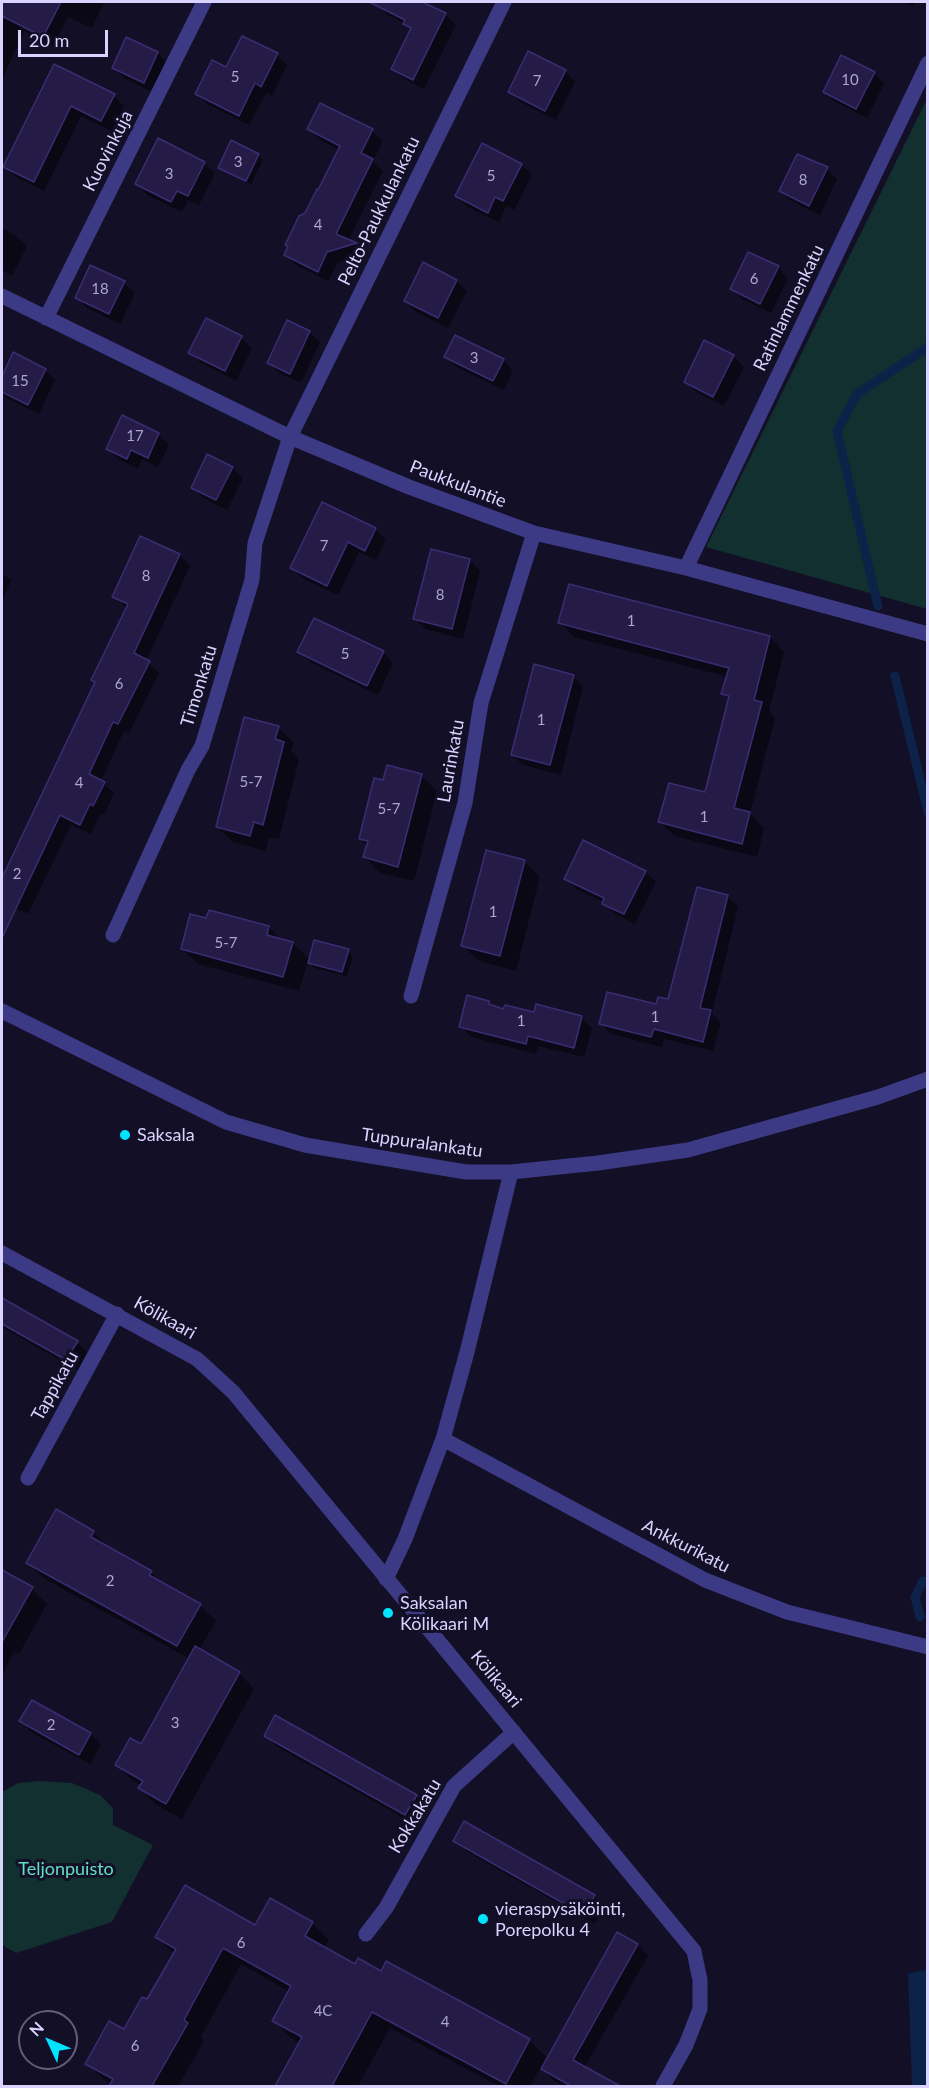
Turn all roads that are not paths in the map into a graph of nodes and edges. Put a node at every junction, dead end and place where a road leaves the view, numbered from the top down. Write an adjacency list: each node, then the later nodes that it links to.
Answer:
1 (204, 2): 5 (street, Kuovinkuja)
2 (504, 2): 6 (street, Pelto-Paukkulankatu)
3 (927, 63): 8 (street, Ratinlammenkatu)
4 (3, 301): 5 (street, Paukkulantie)
5 (46, 318): 6 (street, Paukkulantie)
6 (290, 437): 7 (street, Paukkulantie); 10 (street, Timonkatu)
7 (534, 533): 8 (street, Paukkulantie); 11 (street, Laurinkatu)
8 (686, 568): 9 (street, Paukkulantie)
9 (927, 634)
10 (112, 935)
11 (411, 996)
12 (2, 1011): 14 (street, Tuppuralankatu)
13 (927, 1079): 14 (street, Tuppuralankatu)
14 (511, 1172): 17 (street)
15 (2, 1253): 16 (street, Kölikaari)
16 (117, 1314): 18 (street, Tappikatu); 19 (street, Kölikaari)
17 (443, 1439): 19 (street); 20 (street, Ankkurikatu)
18 (28, 1478)
19 (386, 1579): 21 (street, Kölikaari)
20 (927, 1647)
21 (514, 1732): 22 (street, Kokkakatu); 23 (street, Kölikaari)
22 (366, 1934)
23 (663, 2086)

